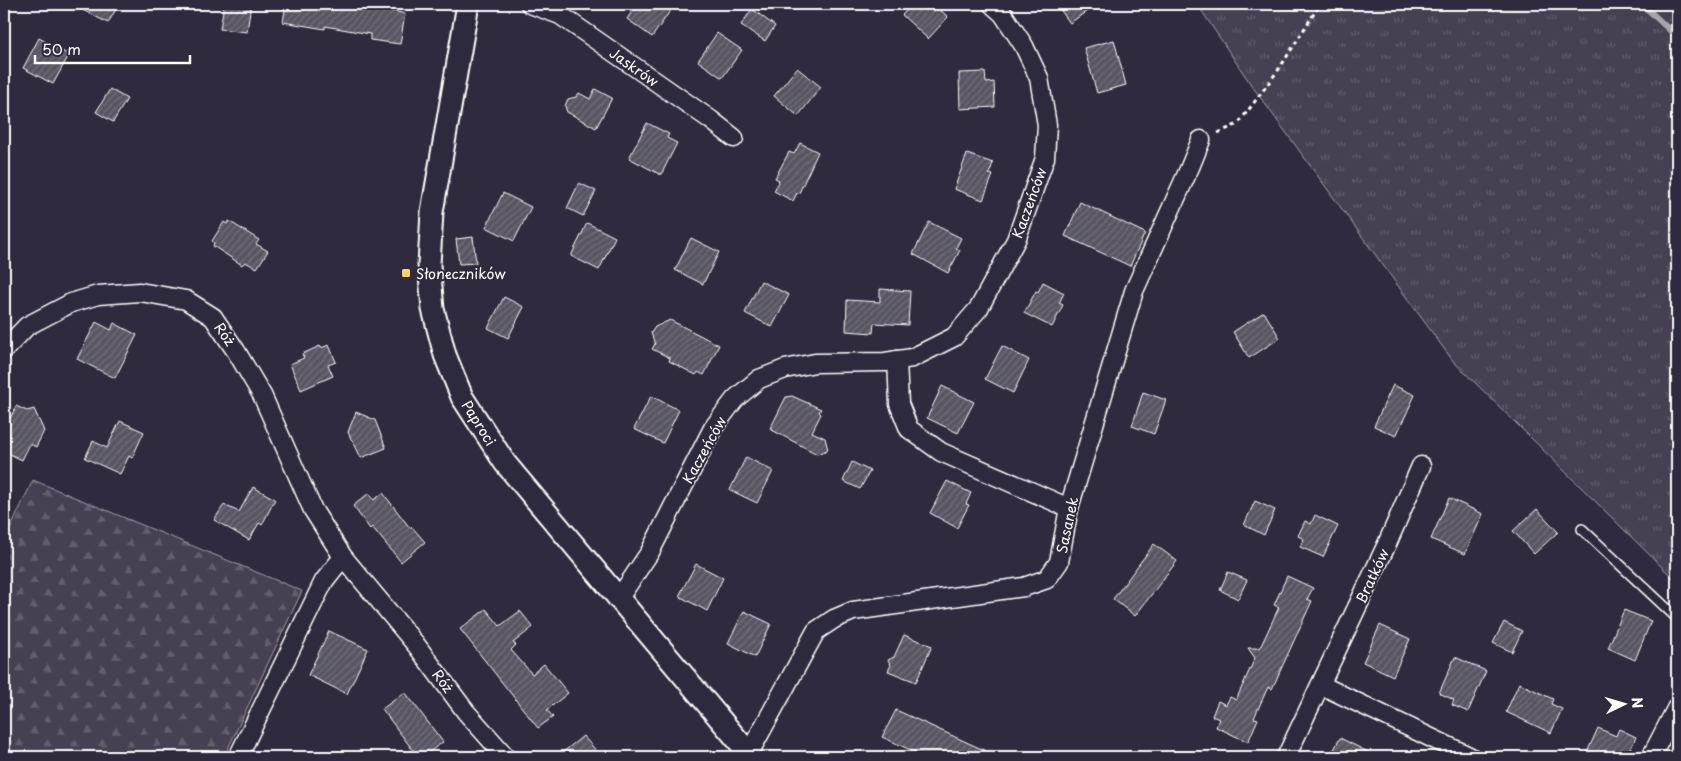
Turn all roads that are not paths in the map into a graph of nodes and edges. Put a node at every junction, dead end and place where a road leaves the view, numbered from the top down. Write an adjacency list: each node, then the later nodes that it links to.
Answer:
1 (468, 4): 12 (street, Paproci)
2 (530, 4): 4 (street, Jaskrów)
3 (992, 4): 7 (street, Kaczeńców)
4 (734, 138)
5 (1201, 140): 9 (street, Sasanek)
6 (4, 350): 11 (street, Róż)
7 (896, 360): 9 (street); 12 (street, Kaczeńców)
8 (1421, 466): 14 (street, Bratków)
9 (1069, 508): 16 (street, Sasanek)
10 (1582, 529): 13 (lane)
11 (343, 557): 17 (street); 18 (street, Róż)
12 (619, 598): 16 (street, Paproci)
13 (1677, 618)
14 (1321, 685): 19 (street, Bratków); 20 (street)
15 (1677, 707): 21 (street)
16 (749, 756)
17 (238, 757)
18 (506, 757)
19 (1286, 757)
20 (1471, 757)
21 (1651, 757)

